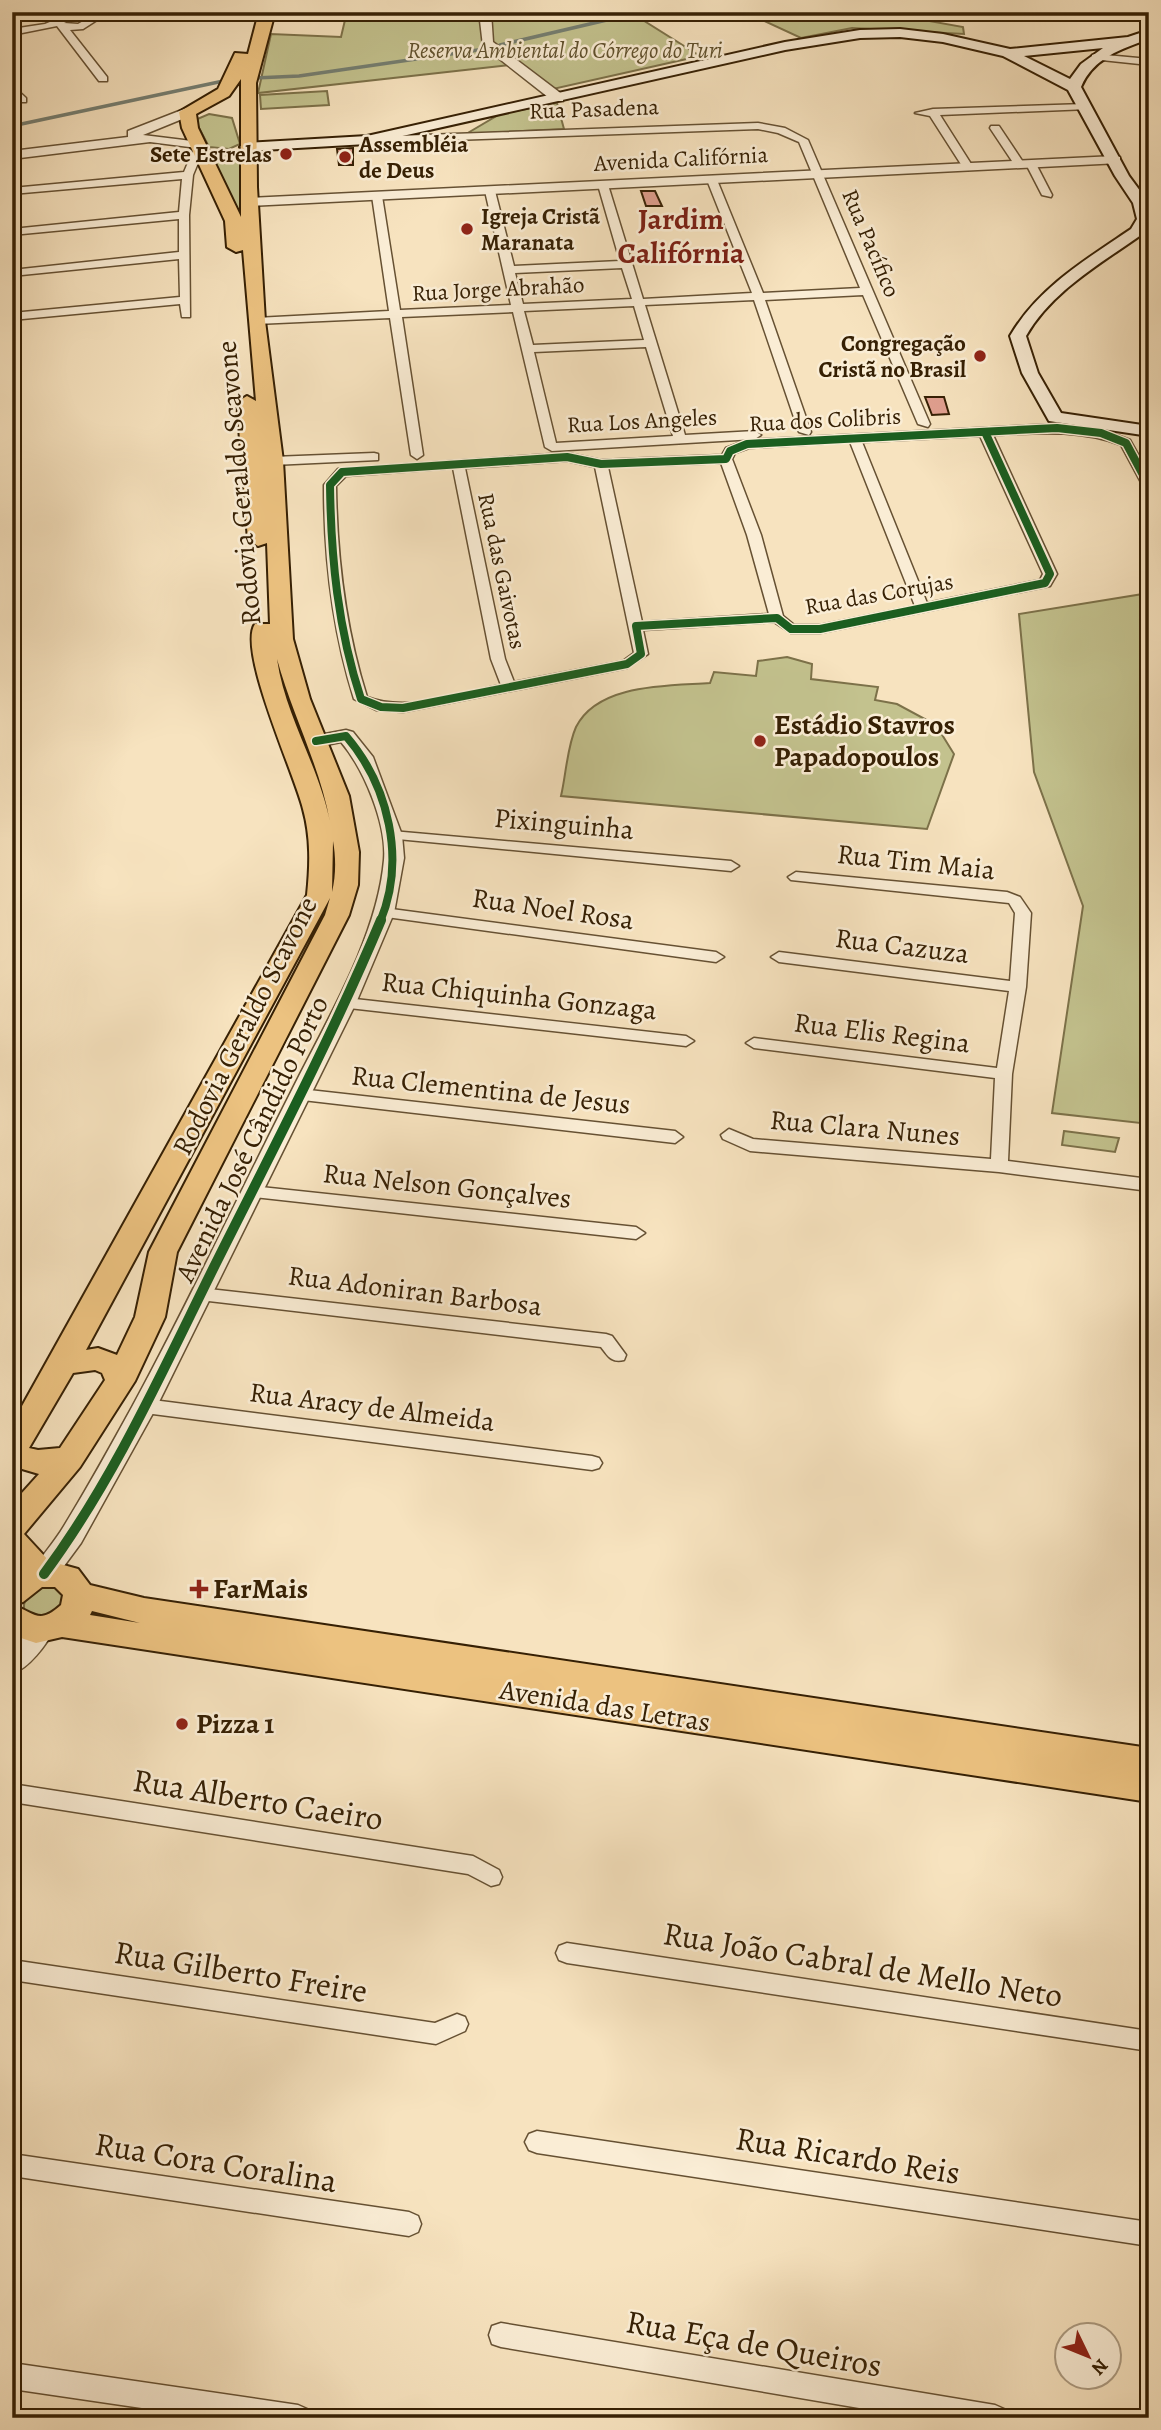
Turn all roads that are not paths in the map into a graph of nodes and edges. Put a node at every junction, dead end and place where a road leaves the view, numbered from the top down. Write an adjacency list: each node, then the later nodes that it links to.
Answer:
1 (253, 12): 18 (main road)
2 (267, 12): 24 (main road, Rodovia Geraldo Scavone)
3 (485, 12): 14 (street)
4 (12, 32): 11 (street)
5 (1149, 34): 6 (main road)
6 (1129, 41): 7 (main road); 9 (main road)
7 (1081, 49): 8 (main road); 9 (main road)
8 (1008, 53): 12 (main road); 14 (main road)
9 (1096, 57): 10 (street); 12 (main road)
10 (1149, 62)
11 (103, 79)
12 (1076, 80): 16 (main road)
13 (12, 88): 15 (street)
14 (558, 98): 22 (main road)
15 (22, 100)
16 (1085, 107): 17 (street); 26 (main road)
17 (933, 112): 19 (street); 28 (street)
18 (187, 113): 23 (street); 24 (main road, Rodovia Geraldo Scavone); 24 (main road)
19 (920, 113)
20 (995, 128): 27 (street)
21 (781, 130): 22 (street, Rua Pasadena); 30 (street, Rua Pacífico)
22 (407, 136): 24 (main road)
23 (114, 141): 24 (street); 25 (street)
24 (229, 147): 29 (street); 37 (main road, Rodovia Geraldo Scavone); 99 (main road, Rodovia Geraldo Scavone)
25 (12, 155)
26 (1115, 160): 27 (street, Avenida Califórnia); 38 (main road)
27 (1026, 164): 28 (street, Avenida Califórnia); 35 (street)
28 (968, 167): 30 (street, Avenida Califórnia)
29 (188, 175): 33 (street); 39 (street)
30 (819, 176): 31 (street, Avenida Califórnia); 45 (street, Rua Pacífico)
31 (712, 180): 32 (street, Avenida Califórnia); 46 (street)
32 (603, 185): 34 (street, Avenida Califórnia); 42 (street)
33 (12, 191)
34 (490, 191): 36 (street, Avenida Califórnia); 43 (street)
35 (1047, 195)
36 (377, 196): 37 (street, Avenida Califórnia); 51 (street)
37 (248, 202): 53 (main road, Rodovia Geraldo Scavone)
38 (1145, 203): 56 (main road)
39 (184, 215): 40 (street); 41 (street)
40 (12, 232)
41 (186, 255): 44 (street); 47 (street)
42 (625, 264): 43 (street); 48 (street)
43 (510, 270): 49 (street)
44 (12, 273)
45 (869, 291): 46 (street, Rua Jorge Abrahão); 57 (street, Rua Pacífico)
46 (758, 295): 48 (street, Rua Jorge Abrahão); 59 (street)
47 (184, 300): 50 (street); 52 (street)
48 (640, 303): 49 (street, Rua Jorge Abrahão); 54 (street)
49 (520, 309): 51 (street, Rua Jorge Abrahão); 55 (street)
50 (186, 315)
51 (398, 316): 53 (street, Rua Jorge Abrahão); 66 (street)
52 (12, 317)
53 (256, 321): 68 (main road, Rodovia Geraldo Scavone)
54 (652, 344): 55 (street); 61 (street)
55 (528, 349): 65 (street)
56 (1055, 417): 57 (street, Rua Los Angeles); 58 (main road)
57 (924, 424): 59 (street, Rua Los Angeles)
58 (1149, 431)
59 (805, 432): 61 (street, Rua Los Angeles)
60 (985, 432): 62 (street, Rua dos Colibris); 73 (street, Rua dos Colibris); 74 (street, Rua das Corujas)
61 (680, 439): 63 (street, Rua Los Angeles)
62 (855, 439): 67 (street, Rua dos Colibris); 74 (street)
63 (661, 440): 64 (street, Rua Los Angeles); 69 (street)
64 (629, 442): 65 (street, Rua Los Angeles); 70 (street)
65 (551, 447): 66 (street, Rua Los Angeles)
66 (417, 455): 68 (street, Rua Los Angeles)
67 (726, 459): 69 (street, Rua dos Colibris); 75 (street)
68 (273, 461): 78 (main road, Rodovia Geraldo Scavone)
69 (671, 461): 70 (street, Rua dos Colibris)
70 (640, 462): 72 (street, Rua dos Colibris)
71 (458, 463): 72 (street, Rua dos Colibris); 77 (street, Rua das Gaivotas); 77 (street, Rua dos Colibris)
72 (601, 464): 76 (street)
73 (1149, 486)
74 (923, 609): 75 (street, Rua das Corujas)
75 (777, 618): 76 (street, Rua das Corujas)
76 (636, 626): 77 (street)
77 (509, 687)
78 (316, 741): 79 (street, Avenida José Cândido Porto); 100 (main road, Rodovia Geraldo Scavone)
79 (392, 835): 80 (street, Pixinguinha); 82 (street, Avenida José Cândido Porto)
80 (731, 866)
81 (796, 877): 85 (street, Rua Tim Maia)
82 (384, 913): 83 (street, Rua Noel Rosa); 86 (street, Avenida José Cândido Porto)
83 (716, 957)
84 (779, 957): 85 (street, Rua Cazuza)
85 (1018, 987): 89 (street)
86 (346, 1003): 87 (street, Rua Chiquinha Gonzaga); 90 (street, Avenida José Cândido Porto)
87 (686, 1041)
88 (754, 1043): 89 (street, Rua Elis Regina)
89 (1004, 1074): 93 (street)
90 (300, 1095): 92 (street, Rua Clementina de Jesus); 95 (street, Avenida José Cândido Porto)
91 (729, 1135): 93 (street, Rua Clara Nunes)
92 (676, 1137)
93 (999, 1166): 94 (street, Rua Clara Nunes)
94 (1149, 1185)
95 (251, 1192): 96 (street, Rua Nelson Gonçalves); 97 (street, Avenida José Cândido Porto)
96 (636, 1233)
97 (200, 1294): 98 (street, Rua Adoniran Barbosa); 101 (street, Avenida José Cândido Porto)
98 (617, 1355)
99 (64, 1363): 100 (main road); 102 (main road, Rodovia Geraldo Scavone)
100 (120, 1381): 103 (main road, Rodovia Geraldo Scavone)
101 (145, 1406): 104 (street, Rua Aracy de Almeida); 107 (street, Avenida José Cândido Porto)
102 (12, 1452): 103 (main road)
103 (69, 1459): 105 (main road, Rodovia Geraldo Scavone)
104 (592, 1463)
105 (12, 1525)
106 (12, 1542): 107 (main road)
107 (57, 1580): 108 (main road); 108 (main road); 110 (main road, Avenida das Letras)
108 (24, 1624): 109 (street); 111 (main road, Avenida das Letras)
109 (12, 1663)
110 (1149, 1762)
111 (1149, 1788)
112 (12, 1793): 113 (street, Rua Alberto Caeiro)
113 (491, 1877)
114 (568, 1953): 117 (street, Rua João Cabral de Mello Neto)
115 (12, 1970): 116 (street, Rua Gilberto Freire)
116 (457, 2024)
117 (1149, 2041)
118 (537, 2142): 121 (street, Rua Ricardo Reis)
119 (12, 2165): 120 (street, Rua Cora Coralina)
120 (409, 2224)
121 (1149, 2234)
122 (501, 2335): 125 (street, Rua Eça de Queiros)
123 (12, 2376): 124 (street)
124 (298, 2418)
125 (995, 2418)

